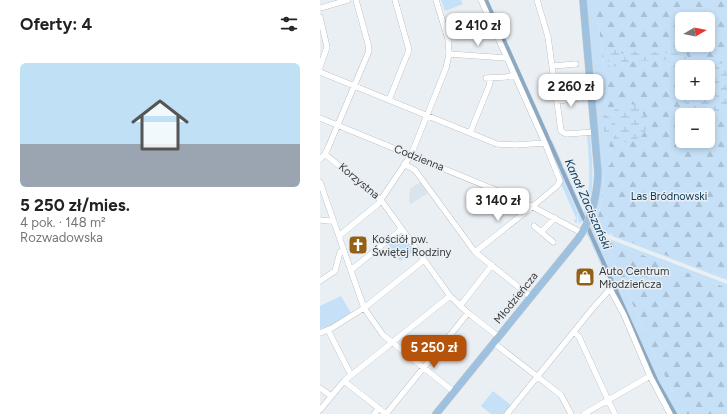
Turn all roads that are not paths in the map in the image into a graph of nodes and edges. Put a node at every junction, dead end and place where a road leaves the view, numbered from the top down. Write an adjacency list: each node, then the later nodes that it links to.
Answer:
1 (348, 0): 8 (street)
2 (356, 0): 17 (street)
3 (395, 0): 19 (street)
4 (436, 0): 10 (street)
5 (481, 0): 11 (street)
6 (537, 0): 13 (street)
7 (583, 0): 24 (main road)
8 (320, 8)
9 (320, 17): 14 (street)
10 (449, 54): 11 (street); 21 (street)
11 (506, 58): 16 (street)
12 (576, 64): 13 (street)
13 (553, 66): 20 (street)
14 (320, 67)
15 (320, 72): 17 (street)
16 (514, 75): 25 (street); 26 (street)
17 (354, 86): 19 (street); 23 (street)
18 (582, 98): 20 (street)
19 (389, 100): 21 (street)
20 (557, 101): 24 (street)
21 (427, 116): 25 (street); 28 (street)
22 (320, 118): 23 (street, Codzienna)
23 (338, 125): 27 (street); 28 (street, Codzienna)
24 (595, 132): 38 (main road)
25 (470, 133): 26 (street)
26 (545, 143): 33 (street)
27 (326, 154): 29 (street); 32 (street, Korzystna)
28 (411, 155): 30 (street); 33 (street, Codzienna)
29 (320, 159)
30 (404, 164): 32 (street); 44 (street)
31 (320, 182): 36 (street)
32 (382, 200): 39 (street, Korzystna); 41 (street)
33 (533, 206): 34 (street, Codzienna); 44 (street)
34 (555, 218): 38 (street, Codzienna); 40 (street)
35 (320, 220): 36 (street)
36 (334, 221): 41 (street)
37 (534, 226): 40 (street)
38 (585, 227): 50 (main road, Młodzieńcza)
39 (402, 230): 45 (street, Korzystna); 47 (street)
40 (541, 232): 42 (street)
41 (339, 236): 43 (street)
42 (553, 242)
43 (344, 251): 47 (street); 48 (street)
44 (475, 252): 46 (street)
45 (424, 260): 49 (street, Korzystna); 52 (street)
46 (492, 266): 50 (street); 51 (street)
47 (351, 270): 52 (street)
48 (320, 281)
49 (450, 296): 51 (street, Korzystna); 58 (street)
50 (531, 297): 57 (main road, Młodzieńcza)
51 (460, 306): 53 (street, Korzystna)
52 (364, 308): 54 (street); 58 (street)
53 (468, 313): 57 (street, Korzystna); 59 (street)
54 (328, 330): 56 (street); 60 (street)
55 (574, 332): 61 (street); 62 (street); 67 (street)
56 (320, 333)
57 (496, 340): 61 (street, Korzystna); 65 (main road, Młodzieńcza)
58 (393, 342): 59 (street); 60 (street)
59 (424, 368): 65 (street); 71 (street)
60 (351, 375): 63 (street)
61 (538, 376): 73 (street); 74 (street, Korzystna)
62 (650, 376): 67 (street); 77 (street)
63 (344, 381): 66 (street); 68 (street)
64 (320, 388): 66 (street)
65 (454, 392): 72 (main road, Młodzieńcza)
66 (331, 396): 69 (street)
67 (608, 400): 75 (street); 76 (street)
68 (378, 408): 70 (street); 71 (street)
69 (320, 410)
70 (374, 414)
71 (386, 414)
72 (436, 414)
73 (507, 414)
74 (571, 414)
75 (584, 414)
76 (615, 414)
77 (670, 414)

